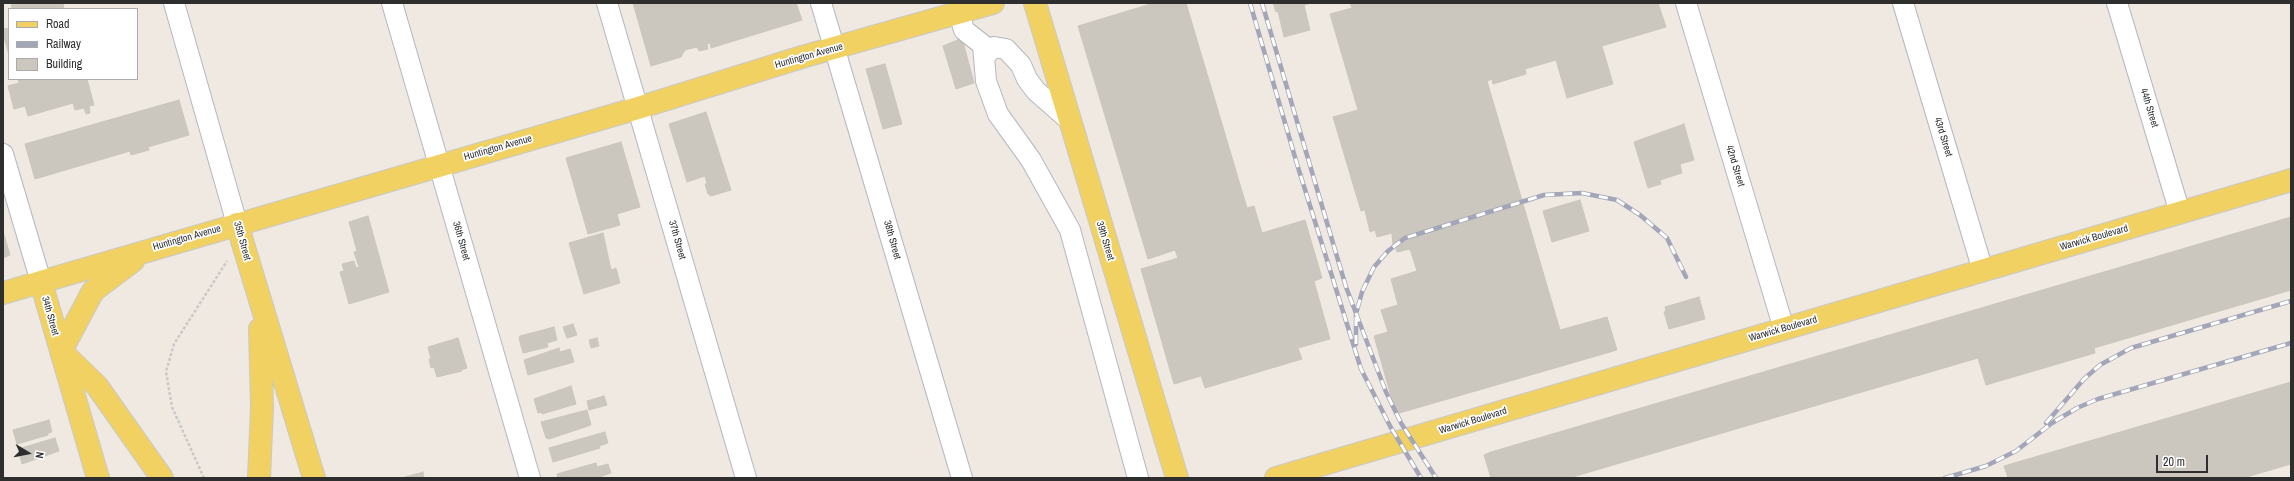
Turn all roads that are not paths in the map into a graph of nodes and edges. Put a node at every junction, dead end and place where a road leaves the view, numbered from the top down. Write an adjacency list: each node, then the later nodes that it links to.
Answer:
1 (174, 3): 19 (street, 35th Street)
2 (392, 3): 16 (street, 36th Street)
3 (607, 3): 13 (street, 37th Street)
4 (821, 3): 11 (street, 38th Street)
5 (993, 3): 10 (main road, Huntington Avenue)
6 (1035, 3): 14 (main road, 39th Street)
7 (1686, 3): 25 (street, 42nd Street)
8 (1904, 3): 21 (street, 43rd Street)
9 (2117, 3): 18 (street, 44th Street)
10 (959, 13): 11 (main road, Huntington Avenue); 12 (street)
11 (835, 49): 13 (main road, Huntington Avenue); 33 (street, 38th Street)
12 (984, 56): 14 (street); 34 (street)
13 (638, 108): 16 (main road, Huntington Avenue); 32 (street, 37th Street)
14 (1069, 120): 35 (main road, 39th Street)
15 (3, 154): 22 (street, 34th Street)
16 (439, 166): 19 (main road, Huntington Avenue); 31 (street, 36th Street)
17 (2291, 180): 18 (main road, Warwick Boulevard)
18 (2180, 213): 21 (main road, Warwick Boulevard)
19 (237, 224): 20 (main road, Huntington Avenue); 24 (main road, 35th Street)
20 (150, 249): 22 (main road, Huntington Avenue); 26 (main road)
21 (1983, 270): 25 (main road, Warwick Boulevard)
22 (41, 282): 23 (main road, Huntington Avenue); 26 (main road, 34th Street)
23 (3, 293)
24 (258, 294): 29 (main road); 30 (main road, 35th Street)
25 (1784, 329): 36 (main road, Warwick Boulevard)
26 (60, 351): 27 (main road, 34th Street); 28 (main road)
27 (98, 478)
28 (162, 478)
29 (259, 478)
30 (314, 478)
31 (530, 478)
32 (746, 478)
33 (962, 478)
34 (1138, 478)
35 (1177, 478)
36 (1276, 478)

